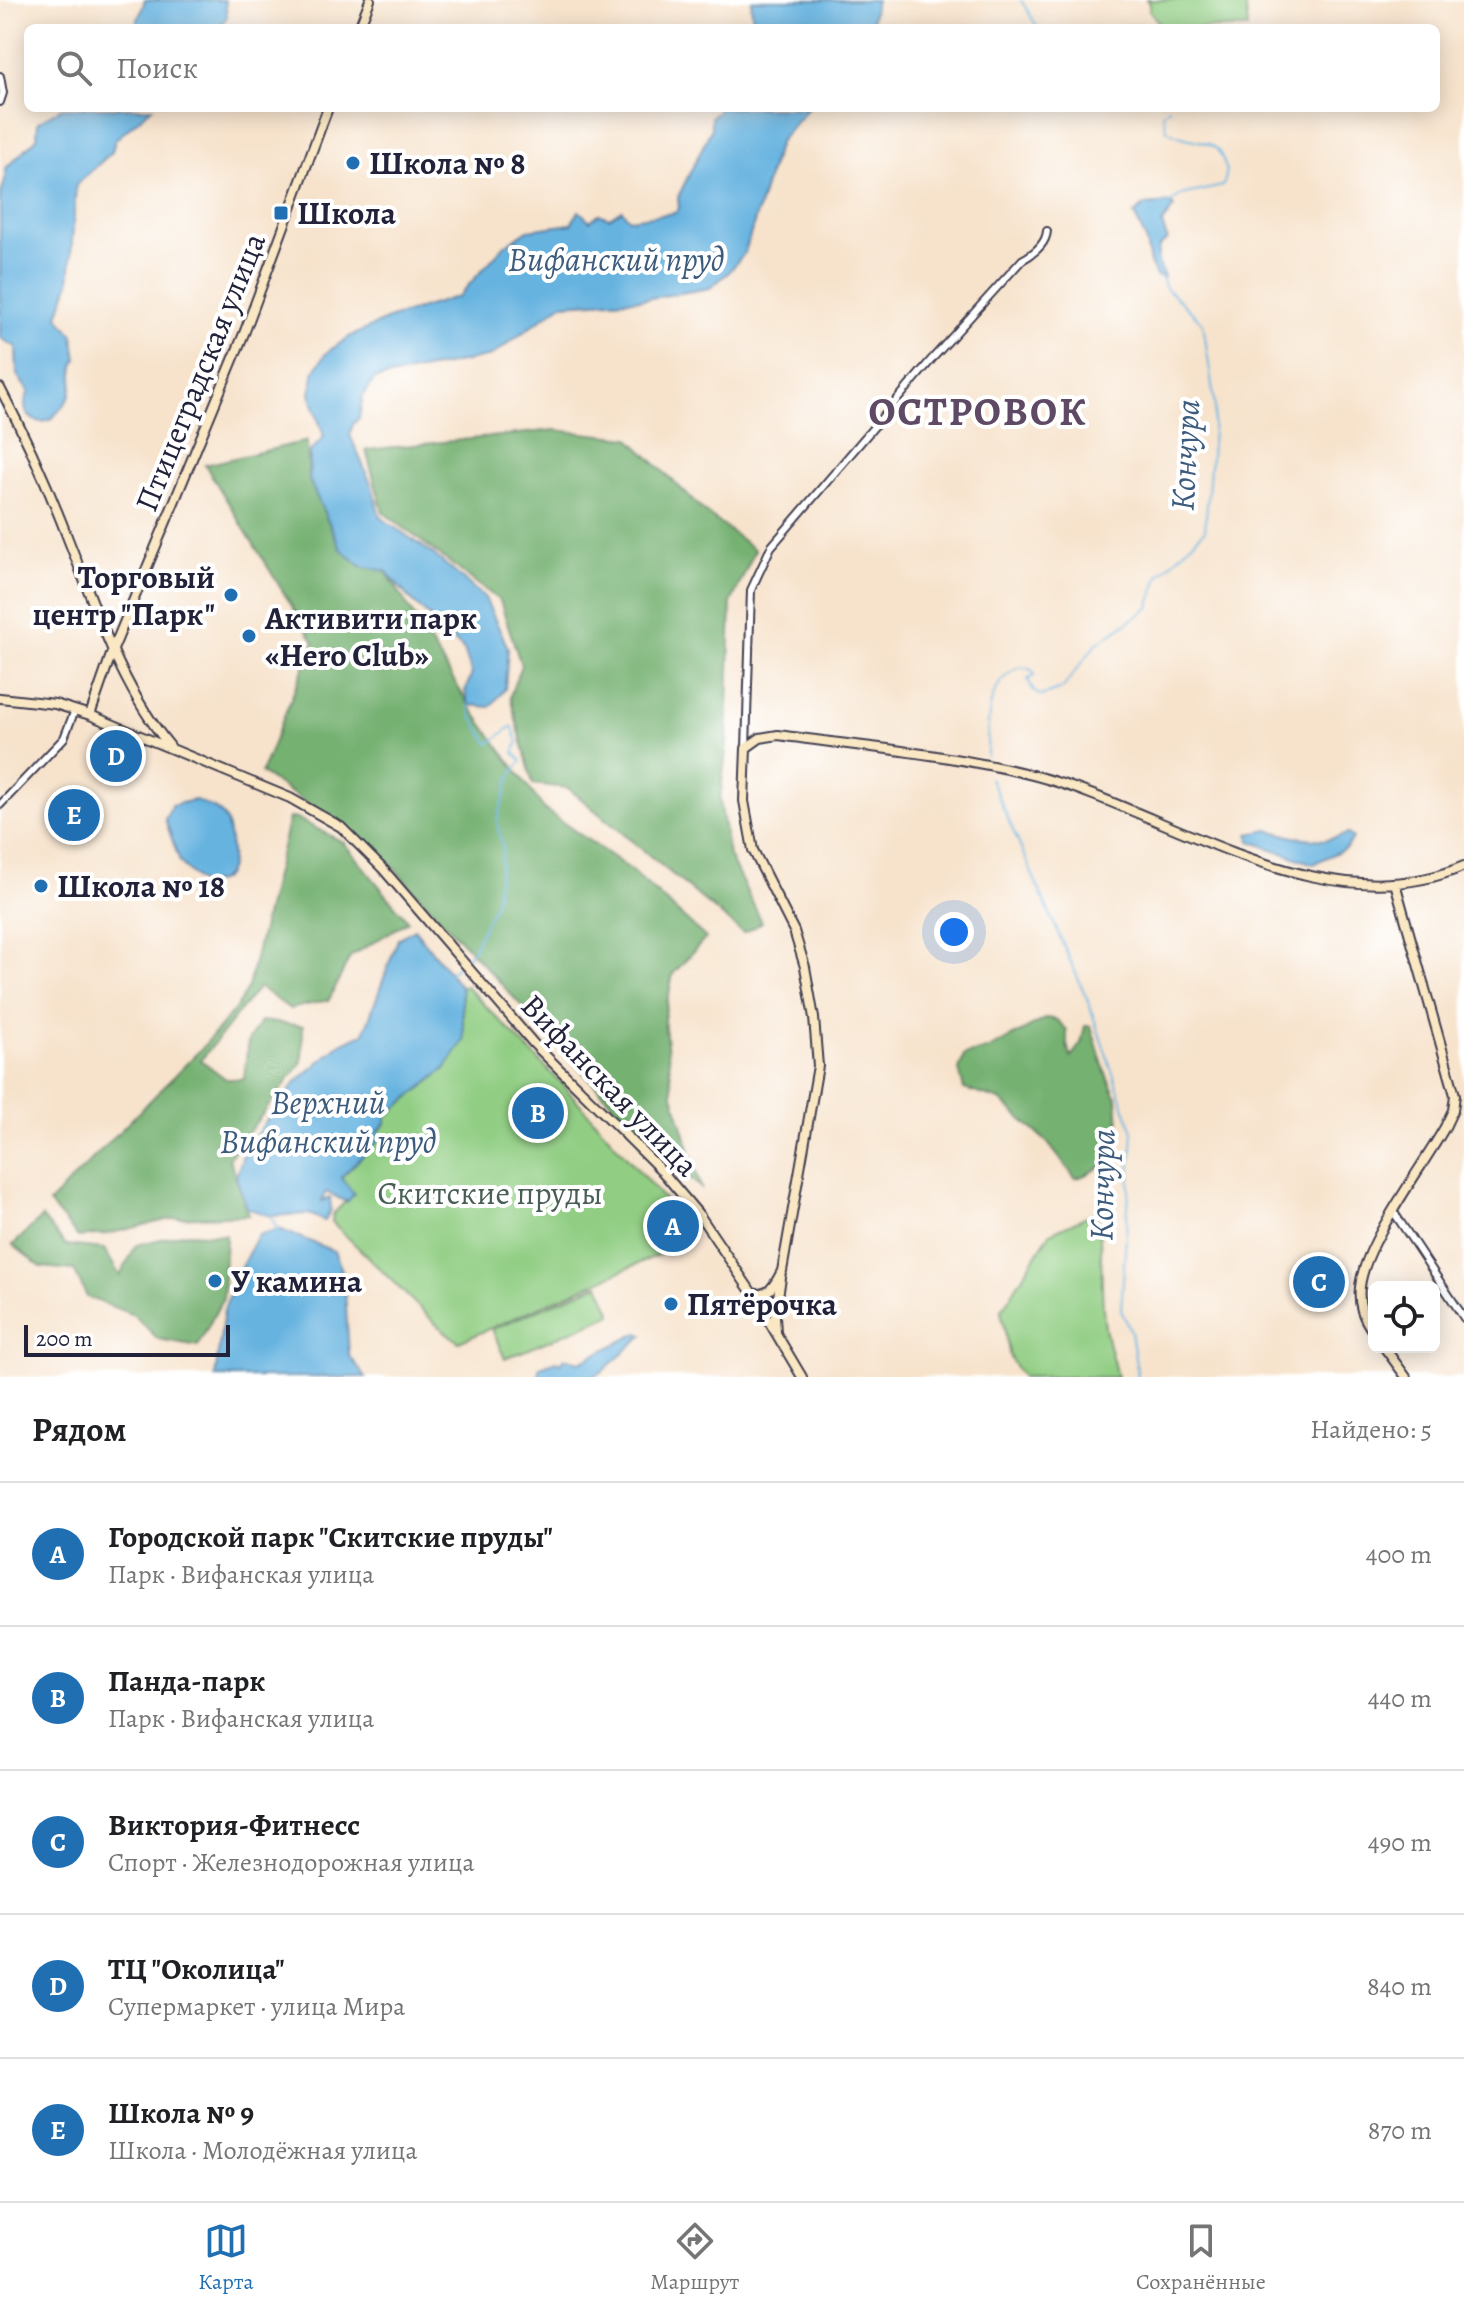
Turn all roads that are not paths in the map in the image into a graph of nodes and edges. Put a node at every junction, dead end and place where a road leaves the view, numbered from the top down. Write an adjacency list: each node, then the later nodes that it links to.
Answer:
1 (370, 0): 2 (main road)
2 (361, 24)
3 (0, 76): 4 (street)
4 (0, 102)
5 (327, 112): 8 (main road, Птицеградская улица)
6 (1047, 231): 13 (street)
7 (0, 388): 8 (main road)
8 (112, 652): 11 (main road, Птицеградская улица); 12 (main road)
9 (0, 698): 10 (main road, Вифанская улица)
10 (75, 710): 11 (main road, Вифанская улица); 14 (street)
11 (90, 715): 12 (main road, Вифанская улица)
12 (170, 746): 19 (main road, Вифанская улица)
13 (746, 748): 16 (main road); 18 (main road)
14 (0, 805)
15 (1464, 866): 16 (main road)
16 (1395, 883): 17 (main road)
17 (1393, 1211): 20 (street); 21 (main road)
18 (782, 1271): 19 (main road); 22 (main road)
19 (752, 1293): 22 (main road, Вифанская улица)
20 (1464, 1318)
21 (1368, 1324)
22 (777, 1337): 24 (main road, Вифанская улица)
23 (1388, 1353): 25 (main road)
24 (802, 1377)
25 (1406, 1377)

